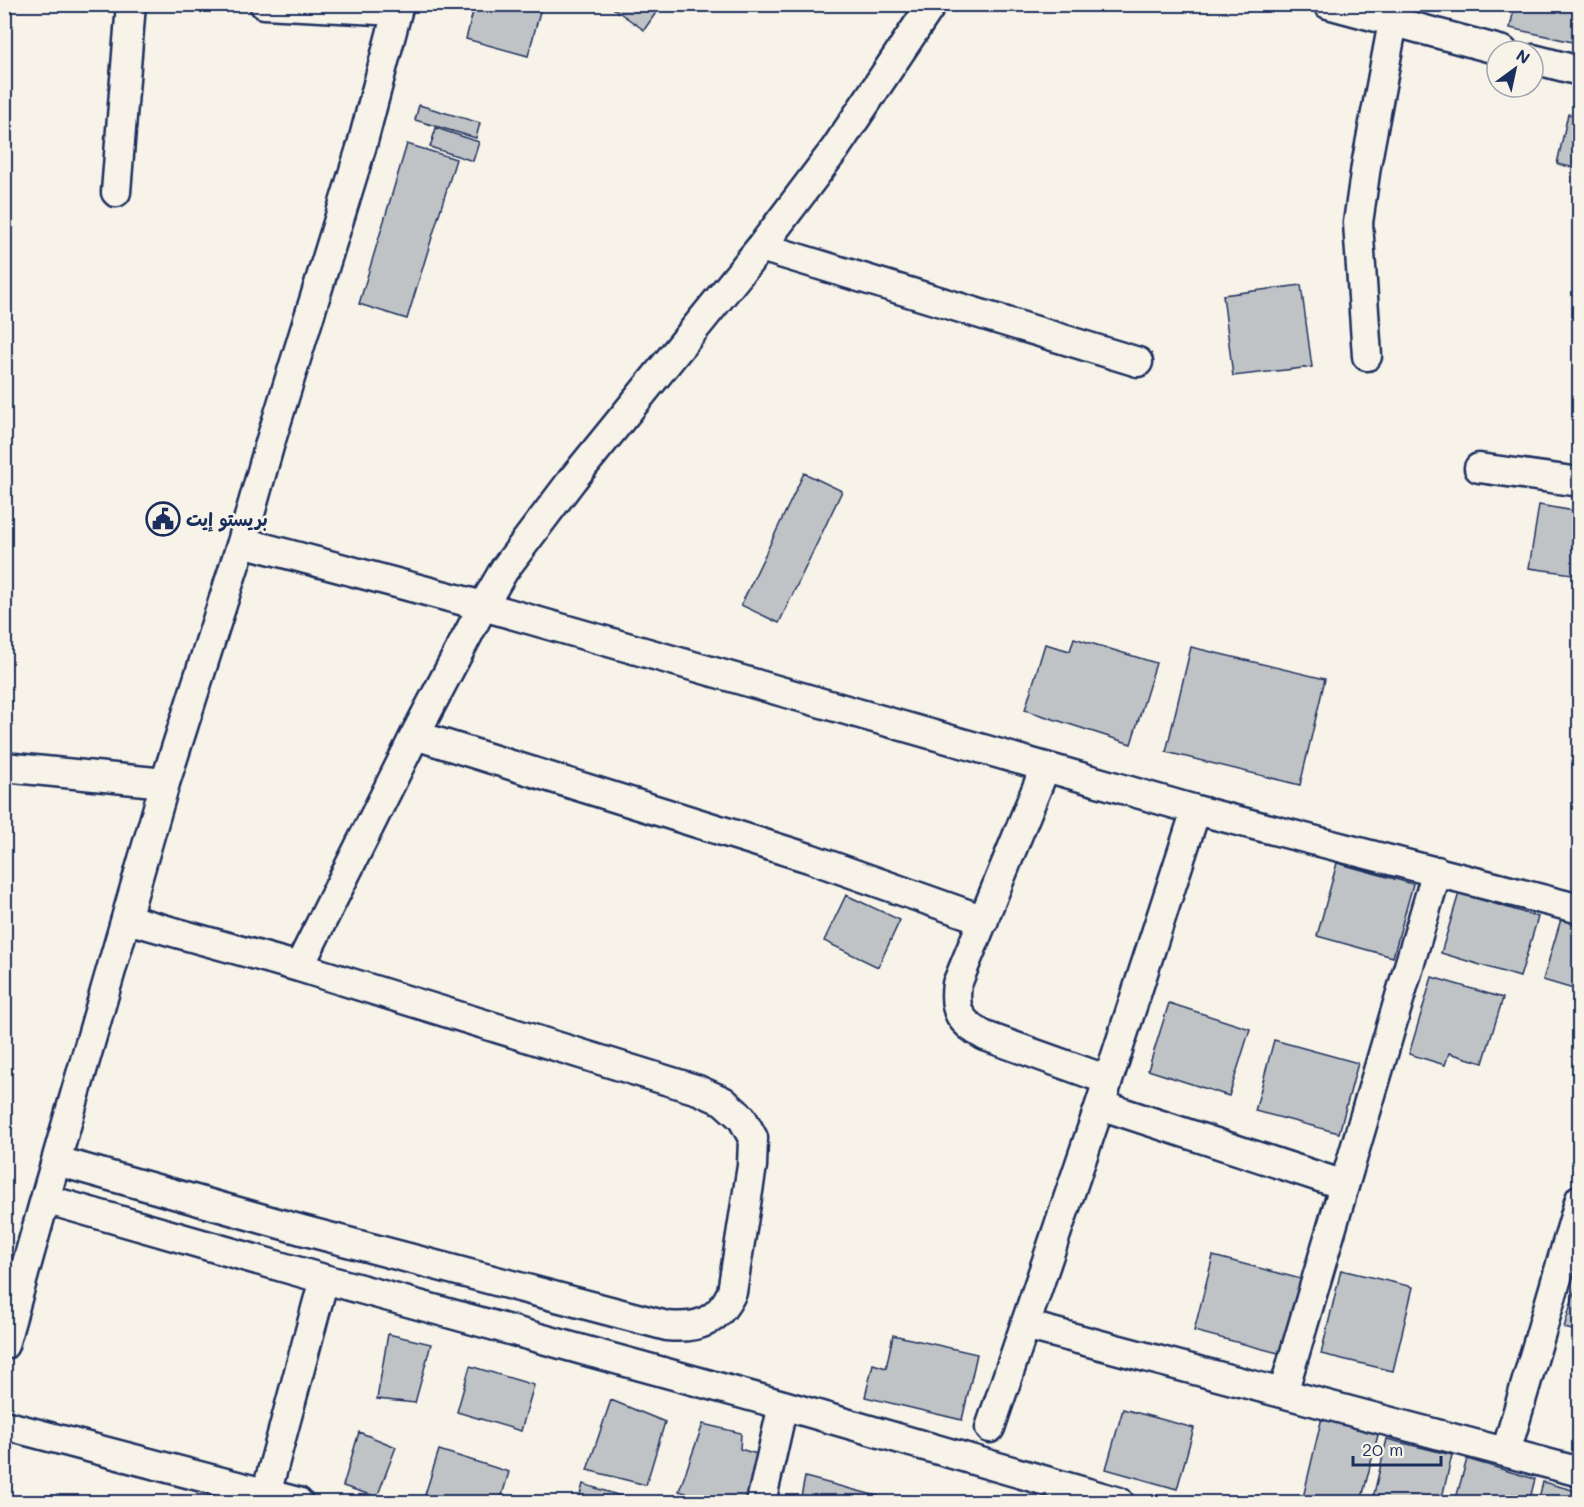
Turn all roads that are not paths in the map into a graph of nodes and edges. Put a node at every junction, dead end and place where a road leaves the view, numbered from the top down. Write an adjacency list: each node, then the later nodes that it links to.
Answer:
1 (131, 4): 10 (street)
2 (264, 4): 5 (street)
3 (932, 4): 11 (street)
4 (1328, 4): 6 (street)
5 (398, 8): 16 (street)
6 (1393, 22): 7 (street); 12 (street)
7 (1485, 46)
8 (1545, 62): 9 (street)
9 (1580, 71)
10 (116, 192)
11 (761, 247): 13 (street); 17 (street)
12 (1367, 356)
13 (1138, 362)
14 (1479, 468): 15 (street)
15 (1580, 482)
16 (242, 542): 17 (street); 21 (street)
17 (483, 606): 18 (street); 20 (street)
18 (416, 735): 26 (street); 27 (street)
19 (4, 768): 21 (street)
20 (1045, 768): 22 (street); 26 (street)
21 (165, 783): 25 (street)
22 (1196, 810): 23 (street); 28 (street)
23 (1437, 871): 24 (street); 30 (street)
24 (1580, 909)
25 (126, 919): 27 (street); 29 (street)
26 (984, 920): 28 (street)
27 (299, 967): 33 (street)
28 (1104, 1093): 30 (street); 36 (street)
29 (57, 1161): 31 (street); 33 (street)
30 (1344, 1185): 38 (street)
31 (45, 1199): 34 (street); 37 (street)
32 (1580, 1199): 42 (street)
33 (302, 1230): 34 (street)
34 (293, 1269): 35 (street)
35 (324, 1278): 39 (street); 44 (street)
36 (1025, 1325): 38 (street); 41 (street)
37 (4, 1345)
38 (1283, 1394): 42 (street)
39 (783, 1405): 46 (street); 47 (street)
40 (4, 1425): 44 (street)
41 (990, 1428)
42 (1506, 1452): 43 (street)
43 (1580, 1472)
44 (266, 1494): 45 (street)
45 (298, 1503)
46 (761, 1503)
47 (1119, 1503)

